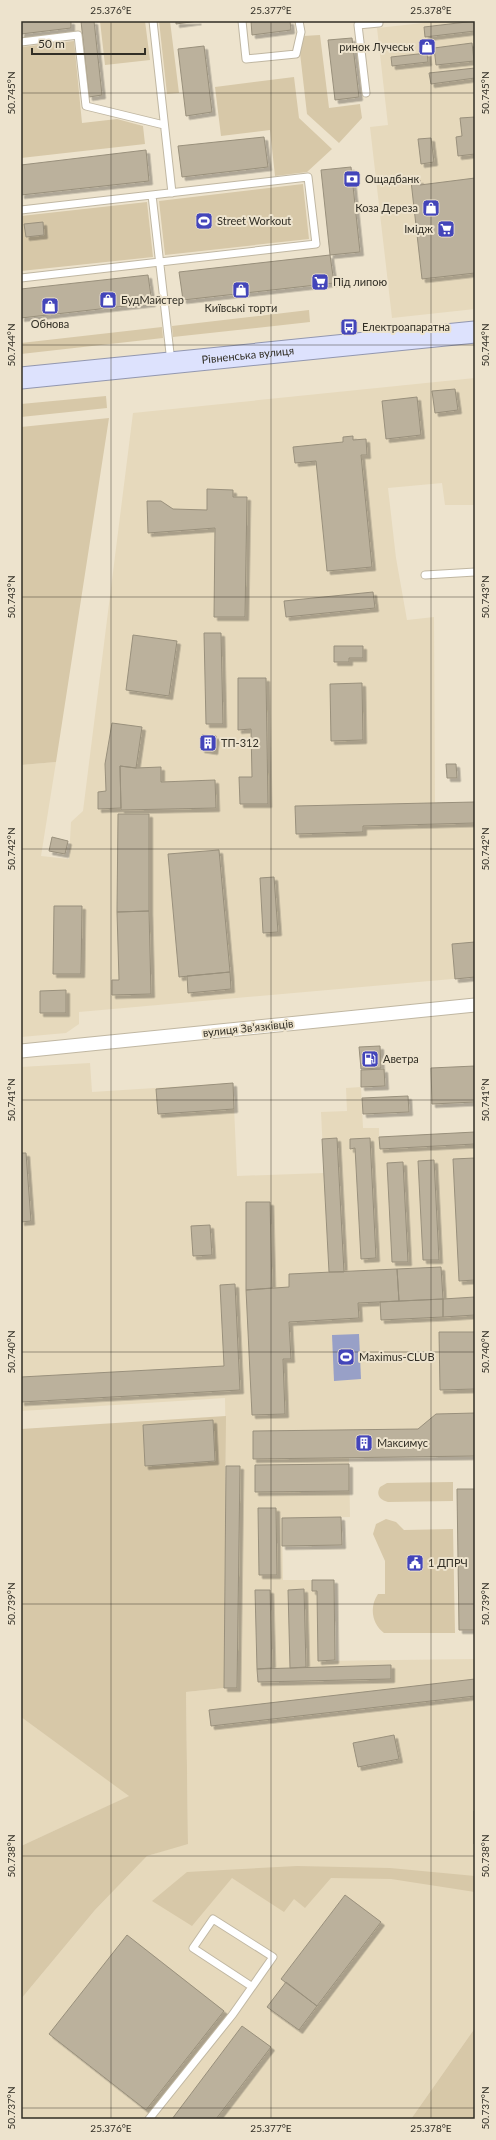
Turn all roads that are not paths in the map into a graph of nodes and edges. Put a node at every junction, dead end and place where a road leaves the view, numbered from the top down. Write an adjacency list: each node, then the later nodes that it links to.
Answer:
1 (153, 21): 7 (lane)
2 (242, 21): 3 (lane)
3 (299, 21)
4 (379, 21): 6 (lane)
5 (21, 42): 7 (lane)
6 (366, 93)
7 (164, 125): 8 (lane)
8 (172, 193): 9 (lane); 11 (lane)
9 (152, 195): 10 (lane); 11 (lane)
10 (21, 210)
11 (160, 262): 12 (lane); 14 (lane)
12 (21, 278)
13 (475, 332): 14 (main road, Рівненська вулиця)
14 (171, 363): 15 (main road, Рівненська вулиця)
15 (21, 378)
16 (475, 572): 17 (lane)
17 (425, 575)
18 (475, 1005): 19 (street, вулиця Звʼязківців)
19 (21, 1052)
20 (251, 1986): 20 (lane); 21 (lane)
21 (150, 2119)

